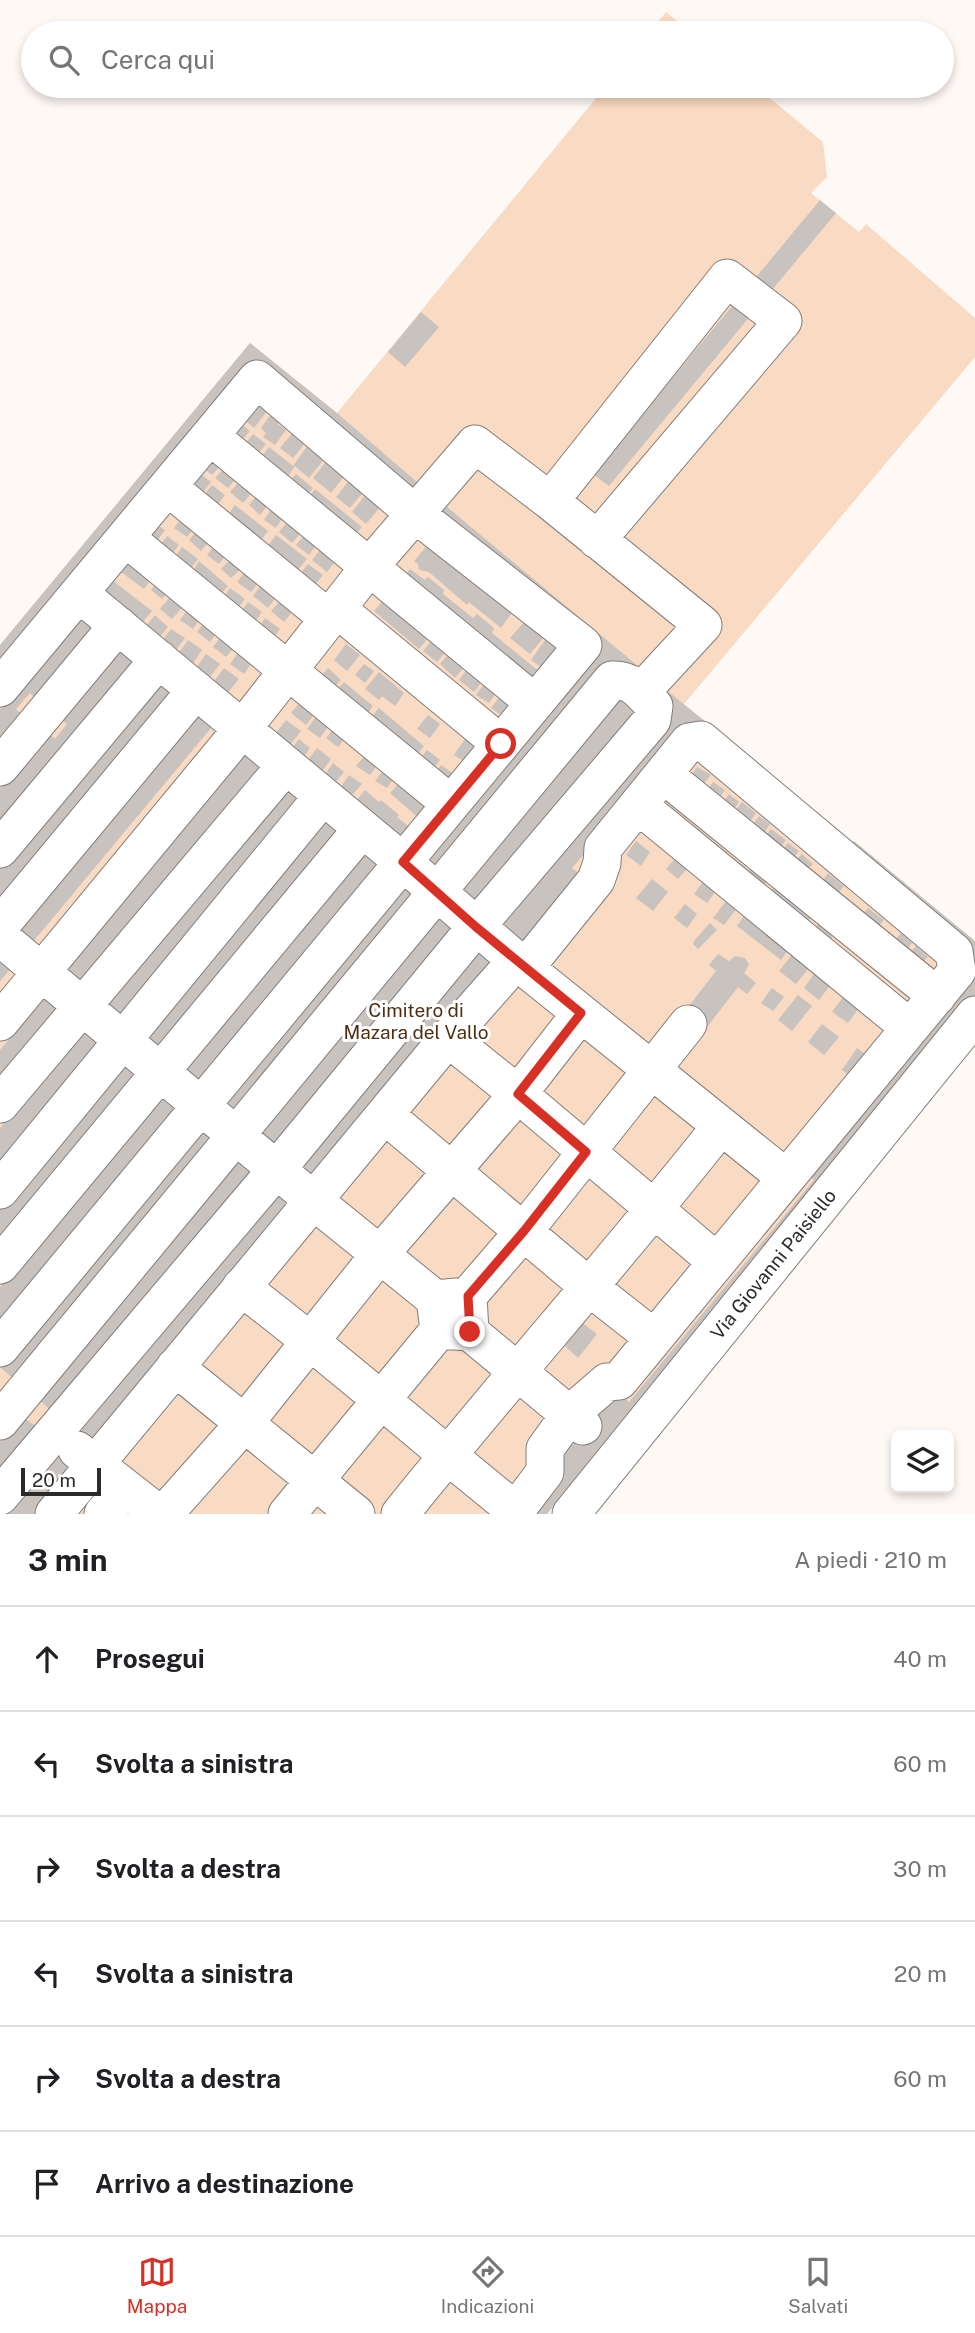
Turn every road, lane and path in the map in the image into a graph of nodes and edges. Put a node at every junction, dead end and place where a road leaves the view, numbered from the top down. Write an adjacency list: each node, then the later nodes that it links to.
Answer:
1 (210, 436): 2 (street); 4 (street); 7 (street)
2 (168, 487): 5 (street); 9 (street)
3 (550, 501): 4 (street); 6 (street); 6 (street)
4 (414, 513): 7 (street); 16 (street)
5 (126, 538): 8 (street); 12 (street)
6 (597, 540): 15 (street)
7 (370, 566): 9 (street); 16 (street)
8 (80, 594): 10 (street); 13 (street)
9 (332, 613): 12 (street); 18 (street)
10 (118, 625): 11 (street); 20 (street)
11 (159, 659): 14 (street); 26 (street)
12 (288, 670): 17 (street); 23 (street)
13 (0, 688)
14 (196, 690): 17 (street); 29 (street)
15 (641, 692): 28 (street); 30 (street)
16 (535, 703): 18 (street)
17 (243, 728): 19 (street); 33 (street)
18 (501, 744): 23 (street)
19 (286, 765): 22 (street); 35 (street)
20 (0, 767)
21 (663, 774): 24 (street); 34 (street); 34 (street)
22 (323, 796): 25 (street); 42 (street)
23 (451, 804): 27 (street)
24 (638, 805): 32 (street); 40 (street)
25 (362, 829): 27 (street); 44 (street)
26 (0, 849)
27 (403, 862): 28 (street); 47 (street)
28 (437, 893): 30 (street); 50 (street)
29 (0, 926)
30 (476, 927): 32 (street); 52 (street)
31 (0, 937): 33 (street)
32 (521, 964): 36 (street); 41 (street)
33 (41, 972): 35 (street); 38 (street)
34 (937, 996): 40 (street)
35 (82, 1006): 42 (street); 46 (street)
36 (581, 1013): 43 (street); 45 (street)
37 (975, 1015): 74 (street, Via Giovanni Paisiello)
38 (0, 1022)
39 (688, 1024): 43 (street)
40 (910, 1028): 54 (street)
41 (448, 1038): 45 (street); 48 (street)
42 (123, 1040): 44 (street); 55 (street)
43 (652, 1069): 49 (street); 51 (street)
44 (160, 1072): 47 (street); 61 (street)
45 (518, 1094): 51 (street); 53 (street)
46 (0, 1104)
47 (200, 1105): 50 (street); 67 (street)
48 (385, 1115): 53 (street); 56 (street)
49 (721, 1126): 54 (street); 57 (street)
50 (236, 1135): 52 (street); 71 (street)
51 (586, 1152): 57 (street); 58 (street)
52 (277, 1169): 56 (street); 73 (street)
53 (453, 1171): 58 (street); 59 (street)
54 (785, 1177): 60 (street)
55 (0, 1190)
56 (314, 1201): 59 (street); 63 (street)
57 (654, 1210): 60 (street); 62 (street)
58 (524, 1231): 62 (street); 64 (street)
59 (380, 1254): 64 (street); 66 (street)
60 (717, 1262): 65 (street)
61 (0, 1265)
62 (588, 1286): 65 (street); 69 (street)
63 (241, 1287): 66 (street); 68 (street)
64 (453, 1314): 69 (street); 70 (street)
65 (654, 1338): 74 (street)
66 (313, 1341): 70 (street); 72 (street)
67 (0, 1348)
68 (175, 1367): 72 (street); 76 (street)
69 (516, 1371): 74 (street); 75 (street)
70 (383, 1400): 75 (street); 77 (street)
71 (6, 1403): 73 (street)
72 (243, 1425): 77 (street); 82 (street)
73 (55, 1432): 76 (street); 78 (street)
74 (594, 1435): 80 (street); 86 (street, Via Giovanni Paisiello)
75 (446, 1456): 80 (street); 85 (street)
76 (95, 1464): 79 (street); 81 (street)
77 (314, 1481): 83 (street); 84 (street)
78 (0, 1496)
79 (114, 1501): 82 (street)
80 (514, 1512)
81 (54, 1514)
82 (161, 1514)
83 (286, 1514)
84 (356, 1514)
85 (400, 1514)
86 (571, 1514)

